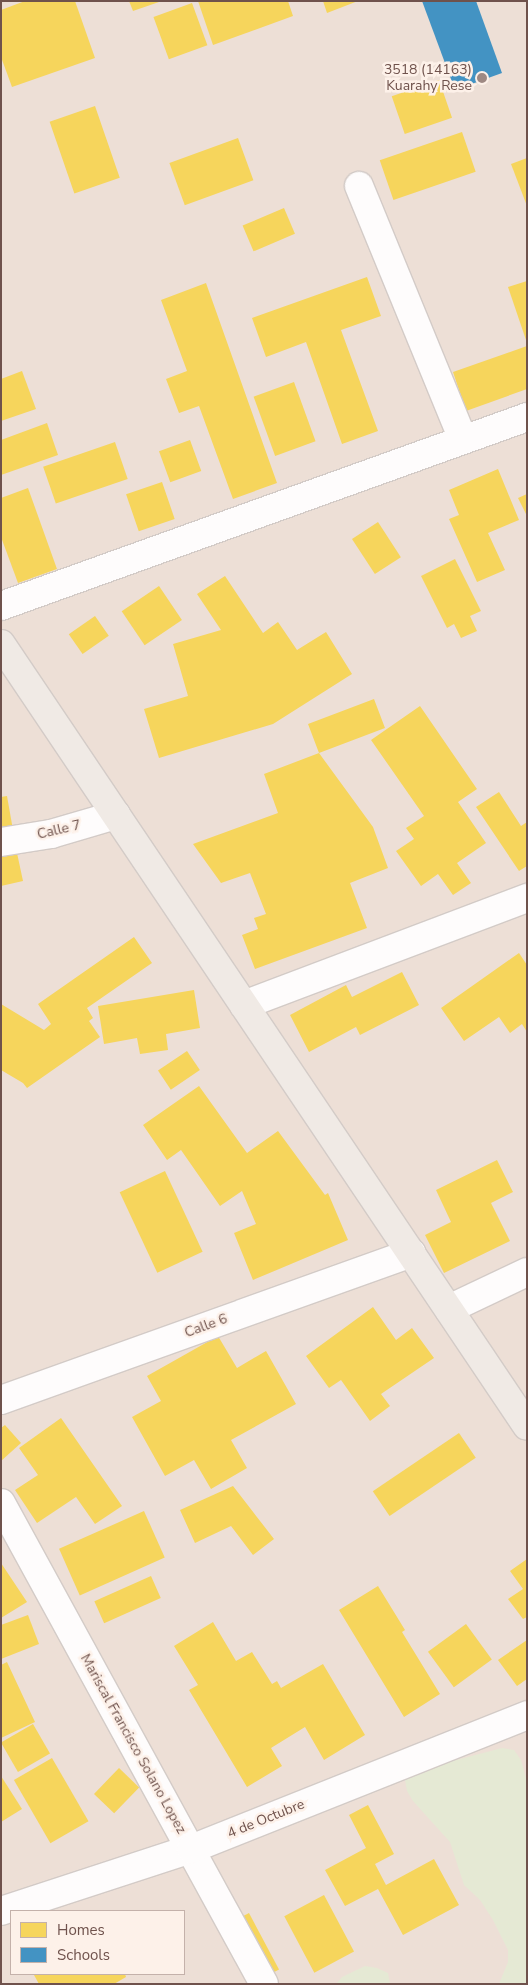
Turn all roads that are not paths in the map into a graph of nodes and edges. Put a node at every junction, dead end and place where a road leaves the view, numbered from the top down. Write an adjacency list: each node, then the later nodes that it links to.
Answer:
1 (359, 186): 3 (street)
2 (527, 417): 3 (street)
3 (463, 440): 4 (street)
4 (1, 606)
5 (1, 644): 6 (main road)
6 (116, 815): 7 (street, Calle 7); 9 (main road)
7 (1, 842)
8 (527, 898): 9 (street)
9 (244, 1005): 10 (main road)
10 (411, 1253): 12 (main road); 13 (street, Calle 6)
11 (527, 1272): 12 (street)
12 (449, 1309): 14 (main road)
13 (1, 1400)
14 (527, 1426)
15 (1, 1504): 17 (street, Mariscal Francisco Solano Lopez)
16 (527, 1715): 17 (street, 4 de Octubre)
17 (191, 1850): 18 (street, 4 de Octubre); 19 (street, Mariscal Francisco Solano Lopez)
18 (1, 1911)
19 (264, 1984)

